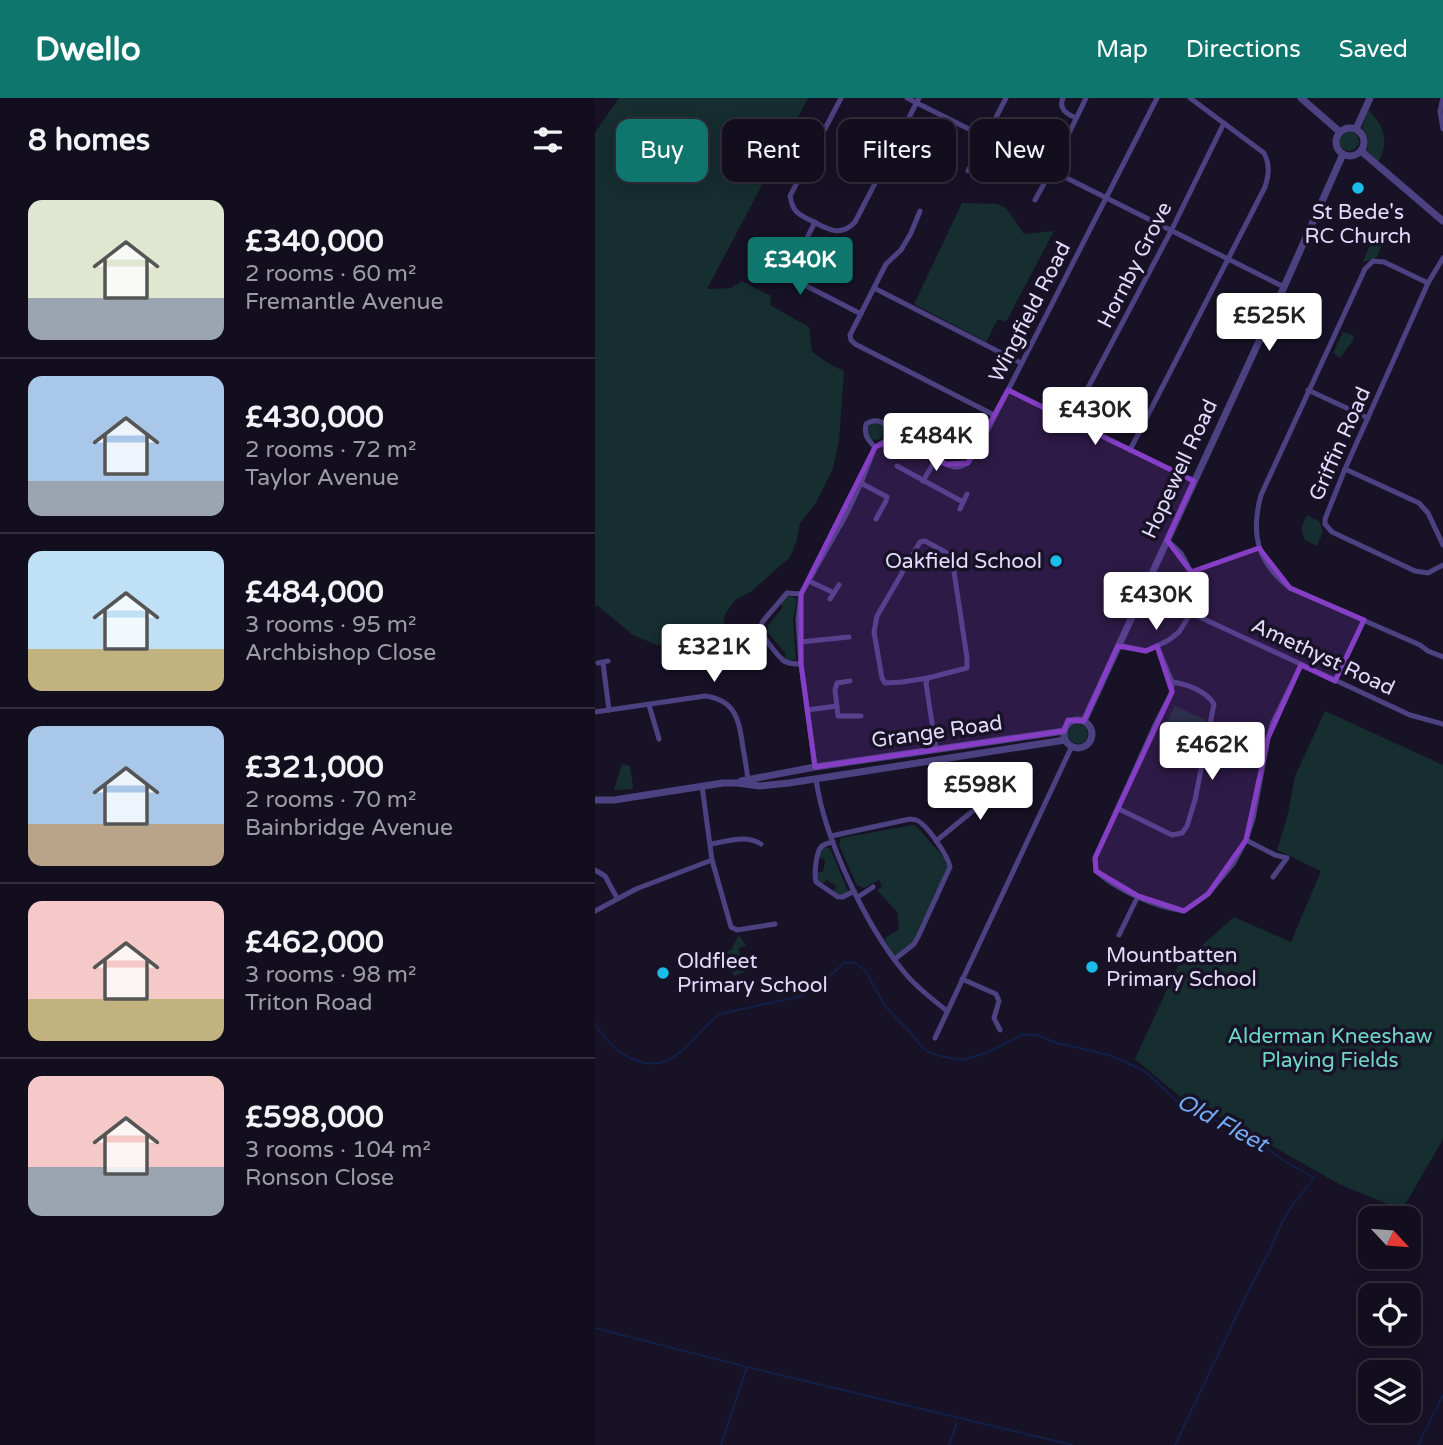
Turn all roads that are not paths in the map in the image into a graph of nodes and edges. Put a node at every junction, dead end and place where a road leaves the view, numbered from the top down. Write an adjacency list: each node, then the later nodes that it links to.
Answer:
1 (841, 98): 30 (street)
2 (907, 98): 11 (street)
3 (1006, 98): 13 (street)
4 (1063, 98): 12 (street)
5 (1086, 98): 12 (street)
6 (1157, 98): 26 (street, Wingfield Road)
7 (1190, 98): 14 (street)
8 (1301, 98): 18 (street)
9 (1370, 98): 16 (street)
10 (1443, 98): 17 (street)
11 (918, 101): 15 (street); 30 (street)
12 (1076, 118): 19 (street)
13 (996, 119)
14 (1224, 123): 31 (street, Hornby Grove); 36 (street)
15 (970, 129)
16 (1356, 129): 18 (street); 20 (street)
17 (1443, 130)
18 (1340, 132): 21 (street)
19 (1069, 133)
20 (1361, 151): 21 (street); 29 (street)
21 (1343, 154): 39 (street, Hopewell Road)
22 (970, 168): 23 (street)
23 (968, 172)
24 (1069, 180): 26 (street)
25 (1045, 182): 27 (street)
26 (1105, 199): 31 (street); 42 (street, Wingfield Road)
27 (1035, 200)
28 (919, 211): 32 (street)
29 (1441, 217)
30 (815, 222): 37 (street)
31 (1171, 231): 36 (street); 47 (street, Hornby Grove)
32 (911, 233): 33 (street); 40 (street)
33 (919, 237)
34 (751, 257): 37 (street)
35 (1443, 258): 38 (street, Griffin Road)
36 (1228, 260): 39 (street); 50 (street)
37 (790, 272): 41 (street)
38 (1428, 284): 44 (street); 46 (street, Griffin Road)
39 (1284, 287): 55 (street, Hopewell Road)
40 (874, 288): 41 (street); 42 (street)
41 (861, 314): 45 (street)
42 (1021, 363): 43 (street, Wingfield Road)
43 (1008, 390): 45 (street, Wingfield Road); 47 (street)
44 (1308, 390): 46 (street); 63 (street)
45 (994, 415): 51 (street, Wingfield Road)
46 (1368, 418): 53 (street, Griffin Road)
47 (1071, 420): 50 (street)
48 (891, 437): 49 (street); 49 (street, Wingfield Road); 51 (street, Wingfield Road)
49 (875, 447): 56 (street, Wingfield Road)
50 (1130, 450): 55 (street)
51 (936, 459): 54 (street)
52 (897, 466): 54 (street)
53 (1345, 469): 62 (street); 64 (street, Griffin Road)
54 (923, 481): 58 (street)
55 (1194, 481): 61 (street, Hopewell Road)
56 (861, 483): 60 (street); 66 (street, Wingfield Road)
57 (968, 494): 58 (street)
58 (963, 502): 59 (street)
59 (960, 509)
60 (876, 519)
61 (1167, 540): 65 (street); 74 (street, Hopewell Road)
62 (1443, 545)
63 (1259, 548): 65 (street); 70 (street)
64 (1443, 565)
65 (1191, 572): 69 (street)
66 (809, 581): 67 (street); 68 (street, Wingfield Road)
67 (839, 586)
68 (801, 594): 73 (street, Wingfield Road); 79 (street, Wingfield Road)
69 (1191, 613): 75 (street); 80 (street, Amethyst Road)
70 (1364, 620): 77 (street); 83 (street)
71 (849, 637): 72 (street)
72 (824, 639): 73 (street); 76 (street)
73 (800, 642): 79 (street, Wingfield Road)
74 (1118, 645): 75 (street); 91 (street, Hopewell Road)
75 (1157, 646): 84 (street)
76 (826, 649)
77 (1443, 657)
78 (603, 662): 87 (street)
79 (801, 664): 88 (street, Wingfield Road)
80 (1301, 665): 83 (street, Amethyst Road); 108 (street)
81 (928, 678): 81 (street); 97 (street)
82 (850, 681): 86 (street)
83 (1335, 681): 92 (street, Amethyst Road)
84 (1172, 682): 106 (street); 106 (street)
85 (649, 705): 87 (street); 94 (street); 102 (street)
86 (837, 706): 88 (street); 90 (street)
87 (609, 710): 89 (street)
88 (807, 710): 99 (street, Wingfield Road)
89 (595, 712)
90 (861, 716)
91 (1084, 721): 93 (street); 96 (street)
92 (1443, 724)
93 (1064, 731): 95 (street); 97 (street, Grange Road)
94 (659, 739)
95 (1065, 740): 96 (street); 98 (street, Grange Road)
96 (1072, 747): 123 (street)
97 (936, 750): 98 (street); 99 (street, Grange Road)
98 (939, 759): 100 (street, Grange Road); 104 (street, Grange Road)
99 (815, 767): 102 (street, Grange Road)
100 (816, 779): 102 (street, Grange Road); 107 (street)
101 (984, 781): 109 (street)
102 (748, 782): 103 (street)
103 (702, 786): 105 (street); 110 (street)
104 (958, 786)
105 (595, 800)
106 (1119, 809): 117 (street)
107 (832, 839): 109 (street); 116 (street); 116 (street)
108 (1246, 840): 114 (street); 117 (street)
109 (936, 841): 122 (street)
110 (710, 844): 111 (street); 112 (street)
111 (761, 844)
112 (712, 860): 118 (street); 120 (street)
113 (595, 870): 118 (street)
114 (1273, 877)
115 (873, 887): 116 (street)
116 (856, 894): 122 (street)
117 (1138, 896): 121 (street)
118 (617, 898): 119 (street)
119 (595, 911)
120 (775, 924)
121 (1119, 935)
122 (895, 960): 124 (street)
123 (963, 979): 124 (street); 125 (street)
124 (947, 1011): 126 (street)
125 (1000, 1030)
126 (935, 1038)

